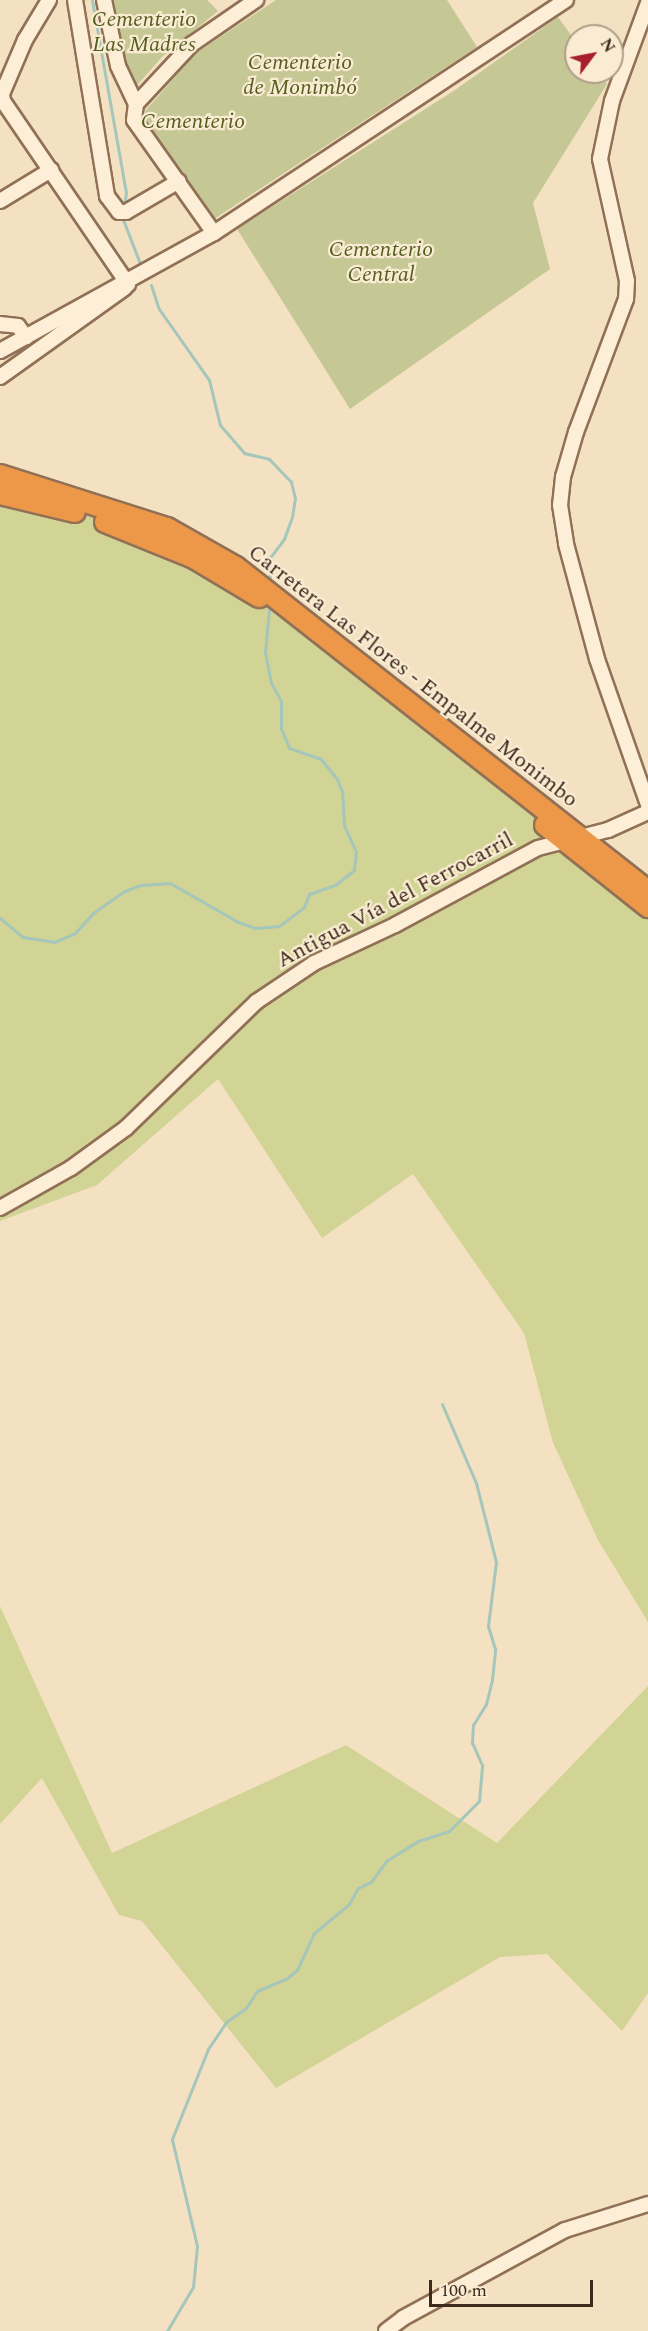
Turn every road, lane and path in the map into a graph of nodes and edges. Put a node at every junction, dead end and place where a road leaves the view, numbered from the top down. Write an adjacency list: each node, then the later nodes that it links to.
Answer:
1 (49, 0): 8 (street)
2 (75, 0): 9 (street)
3 (104, 0): 7 (street)
4 (256, 0): 7 (street)
5 (566, 0): 11 (street)
6 (648, 3): 19 (street)
7 (136, 104): 9 (street)
8 (51, 170): 10 (street); 12 (street)
9 (179, 182): 11 (street)
10 (0, 201)
11 (214, 233): 12 (street)
12 (128, 284): 14 (street); 16 (street)
13 (0, 324): 14 (street)
14 (26, 337): 15 (street)
15 (0, 351)
16 (0, 377)
17 (0, 474): 21 (highway, Carretera Las Flores - Empalme Monimbo)
18 (0, 494): 21 (highway, Carretera Las Flores - Empalme Monimbo)
19 (648, 805)
20 (648, 812): 21 (street, Antigua Vía del Ferrocarril)
21 (573, 839): 22 (highway, Carretera Las Flores - Empalme Monimbo); 23 (highway, Carretera Las Flores - Empalme Monimbo); 24 (street, Antigua Vía del Ferrocarril)
22 (648, 891)
23 (648, 908)
24 (0, 1208)
25 (648, 2204): 26 (street)
26 (386, 2331)

